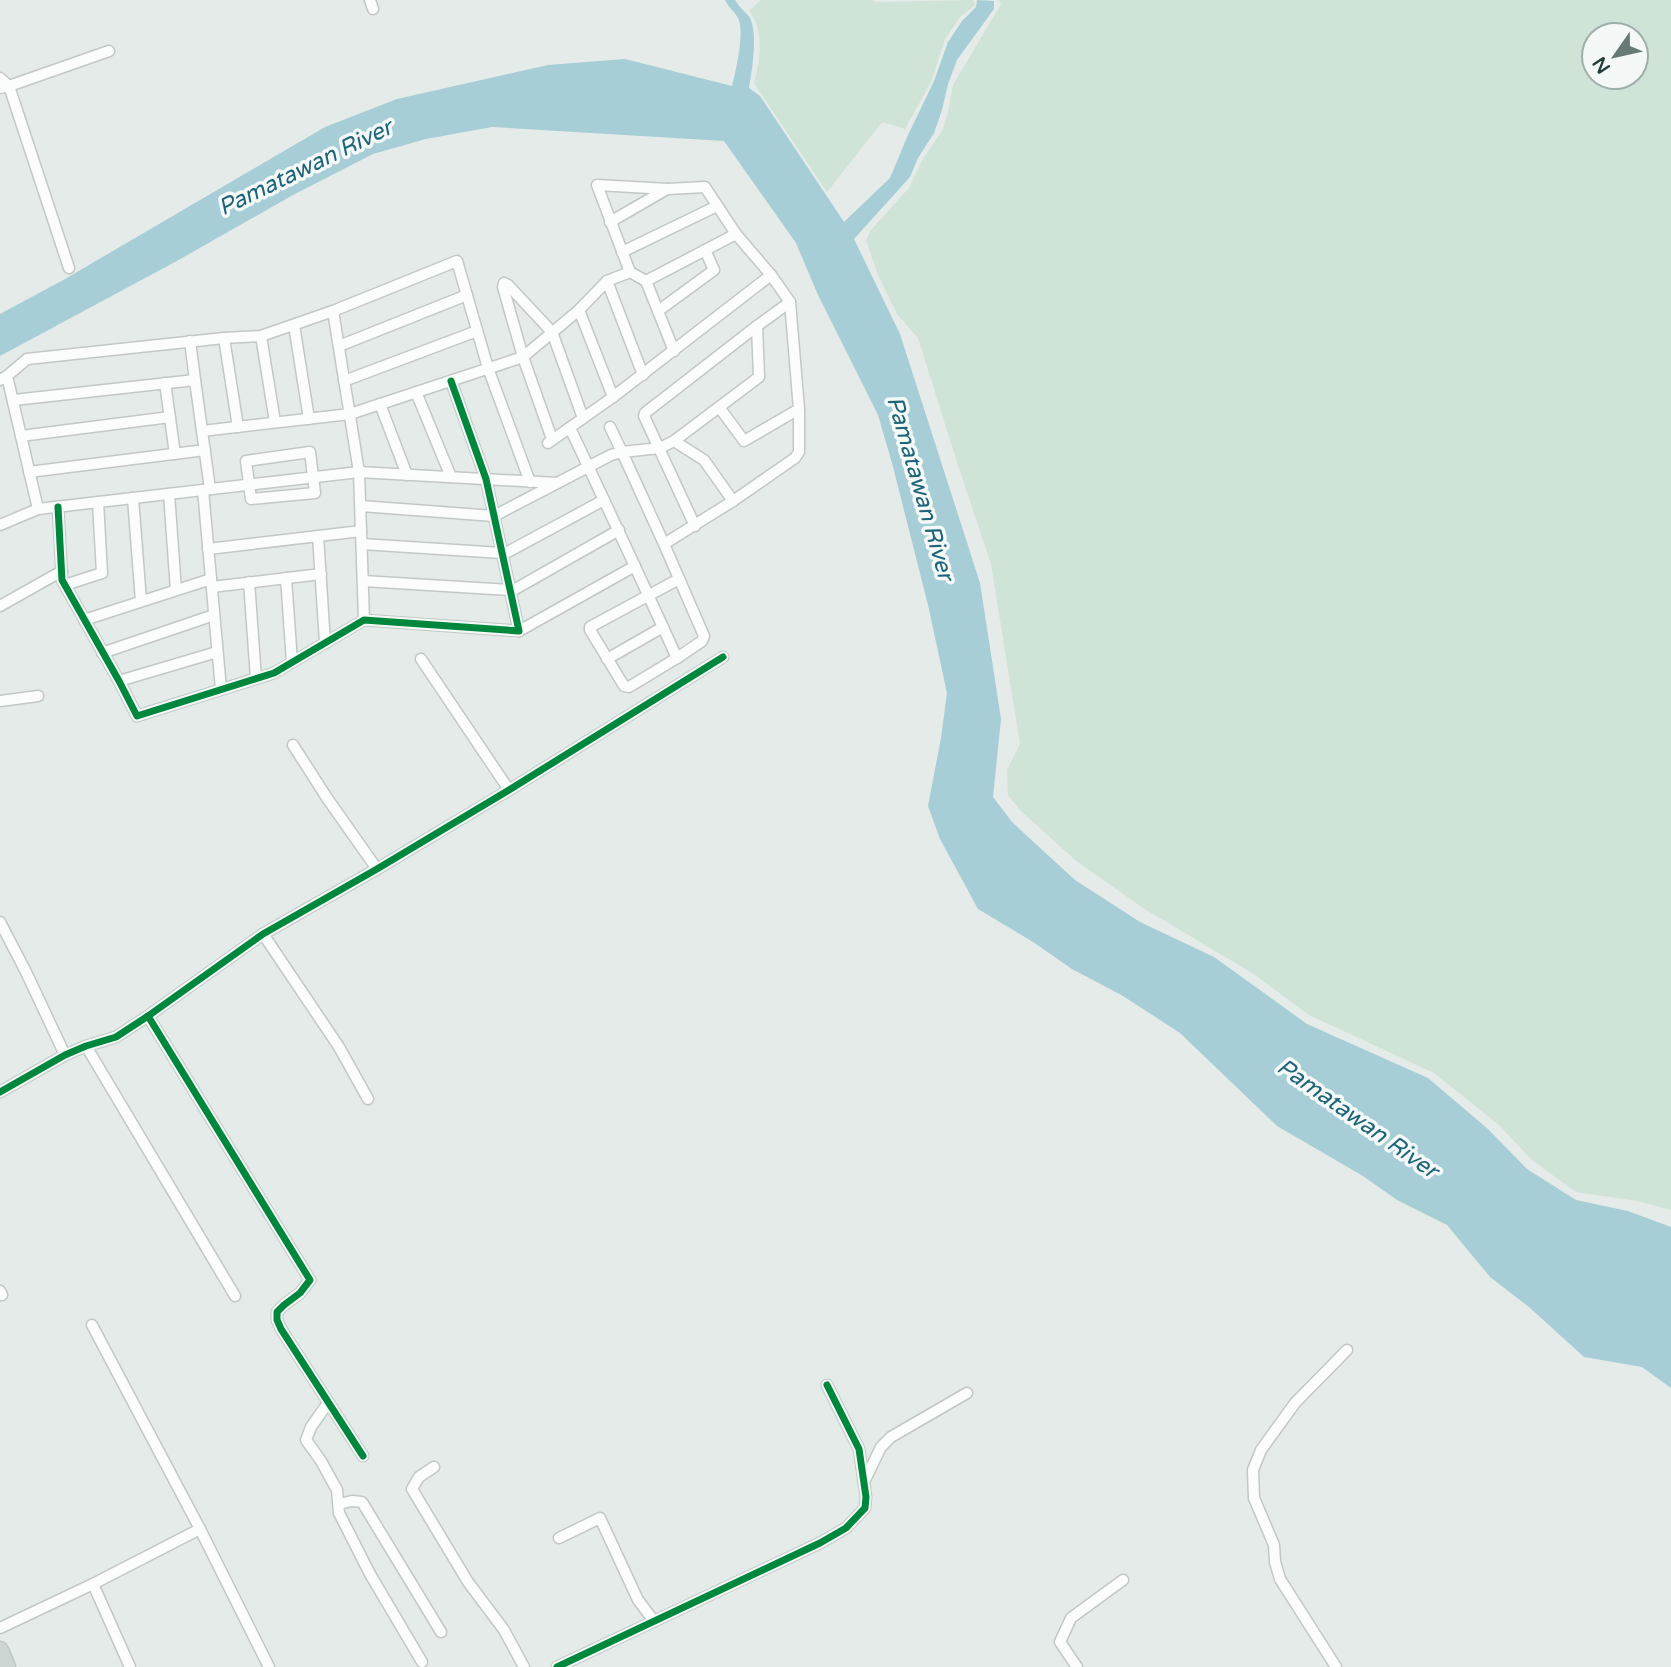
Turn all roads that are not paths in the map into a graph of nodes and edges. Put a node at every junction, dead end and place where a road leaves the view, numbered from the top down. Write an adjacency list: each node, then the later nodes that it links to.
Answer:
1 (109, 51): 3 (street)
2 (0, 78): 3 (street)
3 (4, 87): 10 (street)
4 (668, 189): 5 (street); 6 (street); 6 (street)
5 (717, 206): 7 (street); 9 (street)
6 (610, 222): 9 (street)
7 (736, 234): 8 (street); 12 (street)
8 (705, 250): 14 (street); 19 (street)
9 (622, 253): 11 (street)
10 (69, 268)
11 (630, 272): 13 (street); 14 (street)
12 (771, 275): 16 (street); 28 (street)
13 (607, 281): 17 (street); 31 (street)
14 (646, 281): 19 (street)
15 (467, 295): 18 (street); 22 (street); 27 (street)
16 (790, 302): 21 (street); 42 (street)
17 (579, 310): 23 (street); 38 (street)
18 (333, 311): 20 (street); 27 (street)
19 (658, 311): 28 (street)
20 (294, 324): 24 (street); 46 (street)
21 (757, 326): 41 (street); 54 (street)
22 (477, 331): 30 (street); 35 (street)
23 (552, 332): 29 (street); 29 (street); 45 (street)
24 (261, 335): 25 (street); 47 (street)
25 (224, 338): 26 (street); 48 (street)
26 (190, 341): 32 (street); 33 (street)
27 (339, 346): 35 (street)
28 (674, 351): 31 (street)
29 (523, 357): 30 (street); 49 (street)
30 (488, 368): 34 (street); 65 (street)
31 (643, 375): 38 (street)
32 (4, 378): 39 (street)
33 (195, 380): 36 (street); 51 (street)
34 (451, 381): 37 (street); 64 (street)
35 (344, 382): 43 (street)
36 (165, 383): 39 (street); 44 (street)
37 (416, 392): 40 (street); 63 (street)
38 (613, 397): 45 (street)
39 (14, 400): 52 (street)
40 (380, 404): 43 (street); 61 (street)
41 (719, 407): 42 (street); 53 (street)
42 (799, 409): 72 (street)
43 (350, 414): 46 (street); 60 (street)
44 (170, 417): 52 (street); 57 (street)
45 (583, 418): 49 (street)
46 (309, 419): 47 (street)
47 (275, 422): 48 (street)
48 (238, 427): 51 (street)
49 (570, 428): 58 (street)
50 (610, 428): 56 (street)
51 (202, 431): 55 (street)
52 (22, 436): 59 (street)
53 (674, 441): 54 (street); 72 (street)
54 (660, 447): 56 (street); 79 (street)
55 (205, 450): 57 (street); 68 (street)
56 (622, 452): 58 (street); 84 (street)
57 (175, 454): 59 (street)
58 (589, 466): 66 (street); 71 (street)
59 (29, 472): 76 (street)
60 (359, 472): 61 (street); 62 (street); 74 (street)
61 (407, 475): 63 (street)
62 (314, 477): 67 (street); 67 (street); 67 (street)
63 (451, 477): 64 (street)
64 (486, 480): 65 (street); 77 (street)
65 (530, 482): 66 (street)
66 (557, 483): 77 (street)
67 (249, 485): 68 (street)
68 (207, 490): 69 (street); 85 (street)
69 (169, 494): 70 (street); 96 (street)
70 (133, 498): 73 (street); 99 (street)
71 (604, 500): 80 (street); 86 (street)
72 (733, 501): 79 (street)
73 (97, 502): 75 (street); 95 (street)
74 (360, 506): 77 (street); 81 (street)
75 (58, 507): 76 (street); 88 (street)
76 (37, 509): 78 (street)
77 (494, 516): 86 (street)
78 (1, 523)
79 (695, 526): 84 (street)
80 (619, 530): 87 (street); 97 (street)
81 (361, 531): 82 (street); 83 (street)
82 (318, 536): 85 (street); 89 (street)
83 (362, 544): 86 (street); 92 (street)
84 (664, 544): 91 (street)
85 (208, 549): 94 (street)
86 (502, 554): 97 (street)
87 (635, 566): 98 (street); 105 (street)
88 (62, 571): 95 (street); 100 (street)
89 (321, 574): 90 (street); 106 (street)
90 (286, 578): 93 (street); 113 (street)
91 (679, 579): 98 (street); 110 (street)
92 (363, 581): 97 (street); 103 (street)
93 (249, 582): 94 (street); 114 (street)
94 (211, 583): 96 (street); 101 (street)
95 (65, 585): 102 (street)
96 (176, 590): 99 (street)
97 (510, 591): 105 (street)
98 (648, 595): 104 (street); 112 (street)
99 (141, 601): 102 (street)
100 (0, 607)
101 (214, 615): 107 (street); 108 (street)
102 (84, 620): 108 (street)
103 (364, 620): 105 (street); 106 (street)
104 (663, 627): 110 (street); 112 (street)
105 (519, 631)
106 (325, 643): 113 (street)
107 (218, 652): 115 (street); 116 (street)
108 (102, 653): 115 (street)
109 (723, 657): 120 (street)
110 (677, 658): 112 (street)
111 (421, 659): 120 (street)
112 (607, 659)
113 (292, 662): 114 (street)
114 (256, 678): 116 (street)
115 (119, 681): 116 (street)
116 (221, 689)
117 (38, 696): 118 (street)
118 (0, 701)
119 (293, 745): 121 (street)
120 (509, 790): 121 (street)
121 (377, 869): 123 (street)
122 (0, 922): 126 (street)
123 (263, 934): 124 (street); 128 (street)
124 (148, 1016): 125 (street); 134 (street)
125 (86, 1046): 126 (street); 129 (street)
126 (65, 1055): 127 (street)
127 (0, 1092)
128 (368, 1099)
129 (235, 1296)
130 (92, 1325): 139 (street)
131 (1347, 1350): 154 (street)
132 (827, 1385): 137 (street)
133 (967, 1393): 137 (street)
134 (328, 1403): 135 (street); 138 (street)
135 (363, 1456)
136 (435, 1467): 151 (street)
137 (864, 1482): 143 (street)
138 (339, 1504): 145 (street); 147 (street)
139 (200, 1529): 142 (street); 150 (street)
140 (559, 1538): 143 (street)
141 (1123, 1580): 153 (street)
142 (93, 1584): 144 (street); 149 (street)
143 (654, 1620): 152 (street)
144 (0, 1628)
145 (440, 1632)
146 (0, 1650): 148 (main road)
147 (422, 1662)
148 (7, 1667)
149 (130, 1667)
150 (269, 1667)
151 (524, 1667)
152 (557, 1667)
153 (1077, 1667)
154 (1336, 1667)

